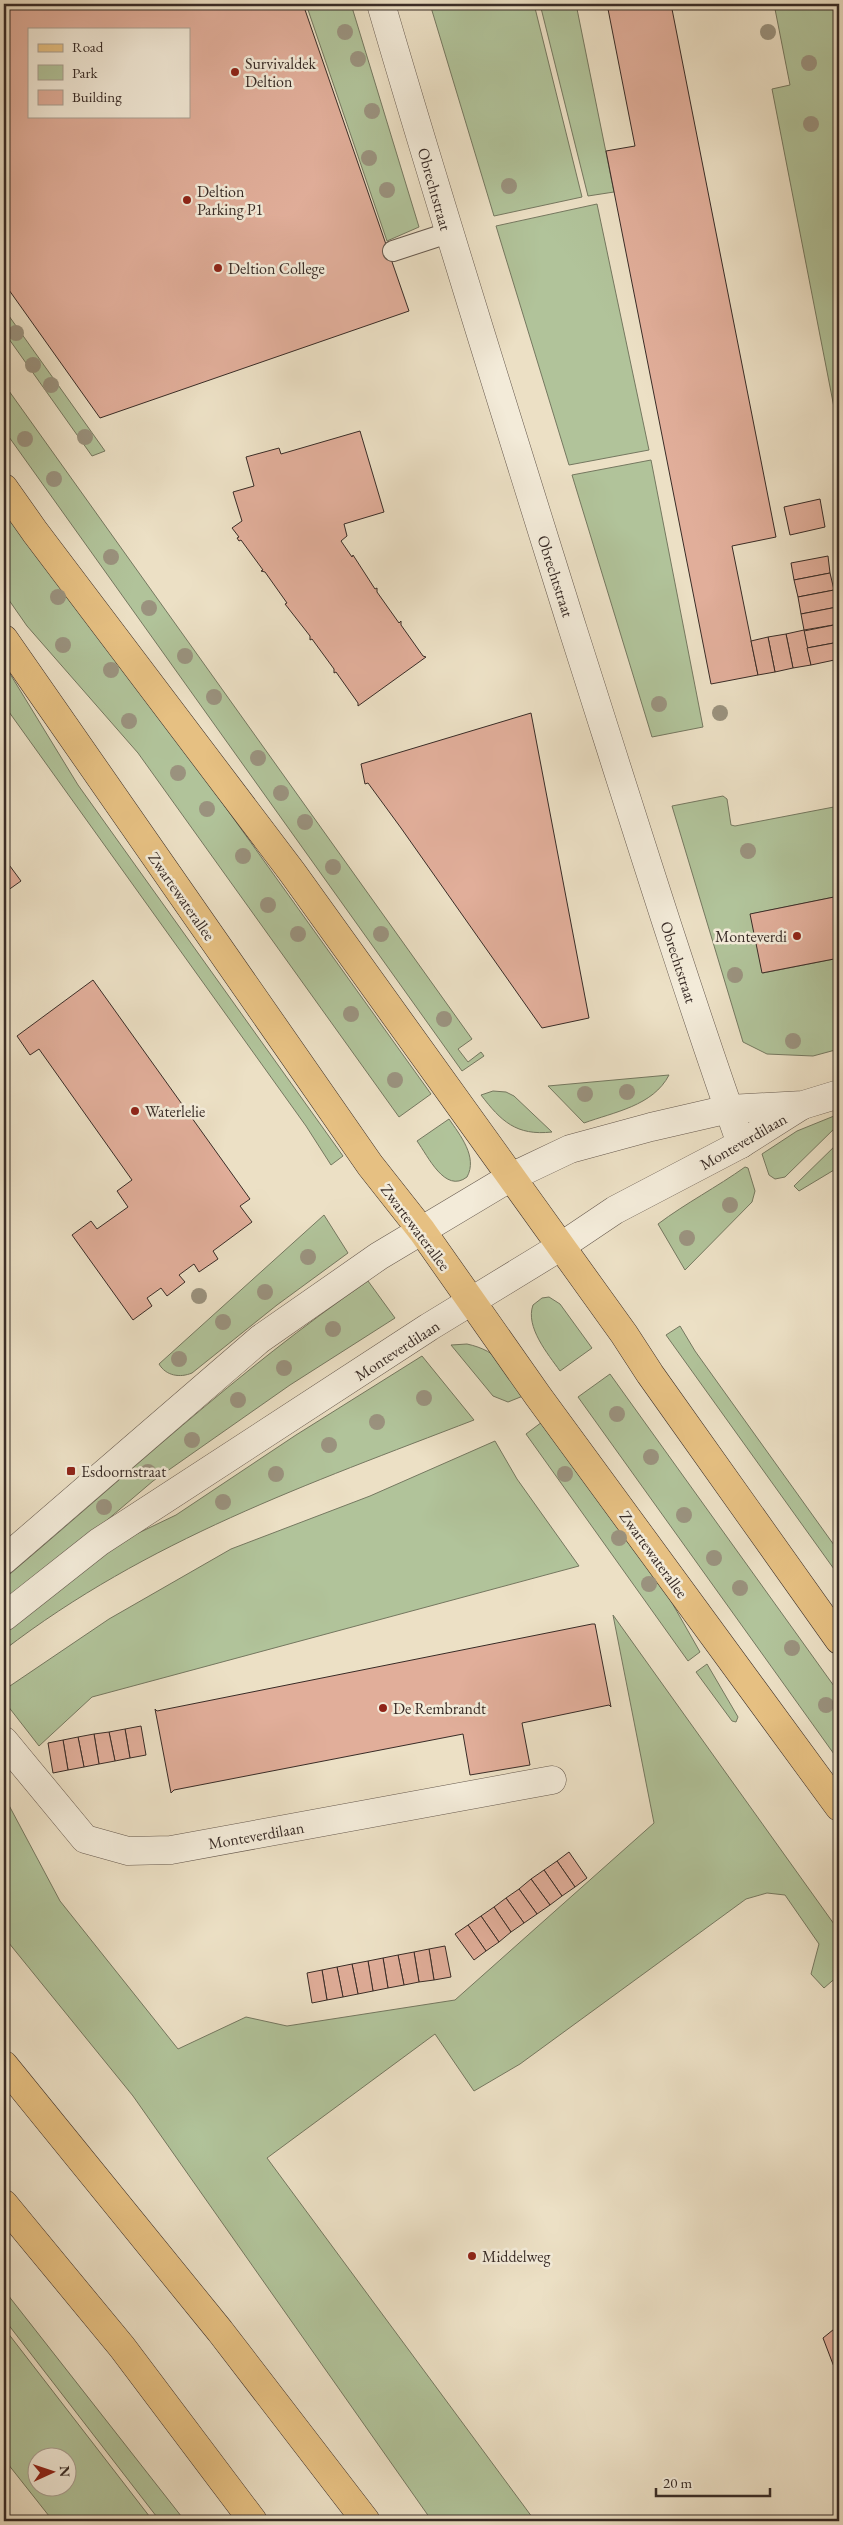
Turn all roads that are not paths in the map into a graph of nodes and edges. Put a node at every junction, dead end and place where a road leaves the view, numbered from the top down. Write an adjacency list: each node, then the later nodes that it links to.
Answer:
1 (381, 4): 2 (street, Obrechtstraat)
2 (448, 233): 3 (lane); 8 (street, Obrechtstraat)
3 (393, 251)
4 (4, 488): 10 (main road)
5 (4, 639): 11 (main road, Zwartewaterallee)
6 (839, 1094): 7 (street, Monteverdilaan)
7 (803, 1105): 8 (street, Monteverdilaan); 9 (street, Monteverdilaan)
8 (728, 1108): 9 (street, Obrechtstraat); 10 (street, Monteverdilaan)
9 (741, 1144): 12 (street, Monteverdilaan)
10 (511, 1177): 11 (street, Monteverdilaan); 12 (main road)
11 (422, 1231): 13 (main road, Zwartewaterallee); 14 (street, Monteverdilaan)
12 (560, 1247): 13 (street, Monteverdilaan); 16 (main road)
13 (471, 1303): 15 (street, Monteverdilaan); 19 (main road, Zwartewaterallee)
14 (4, 1560)
15 (4, 1617)
16 (839, 1640)
17 (4, 1741): 18 (street, Monteverdilaan)
18 (552, 1780)
19 (839, 1807)
20 (4, 2064): 23 (main road)
21 (4, 2204): 22 (main road)
22 (253, 2521)
23 (366, 2521)

